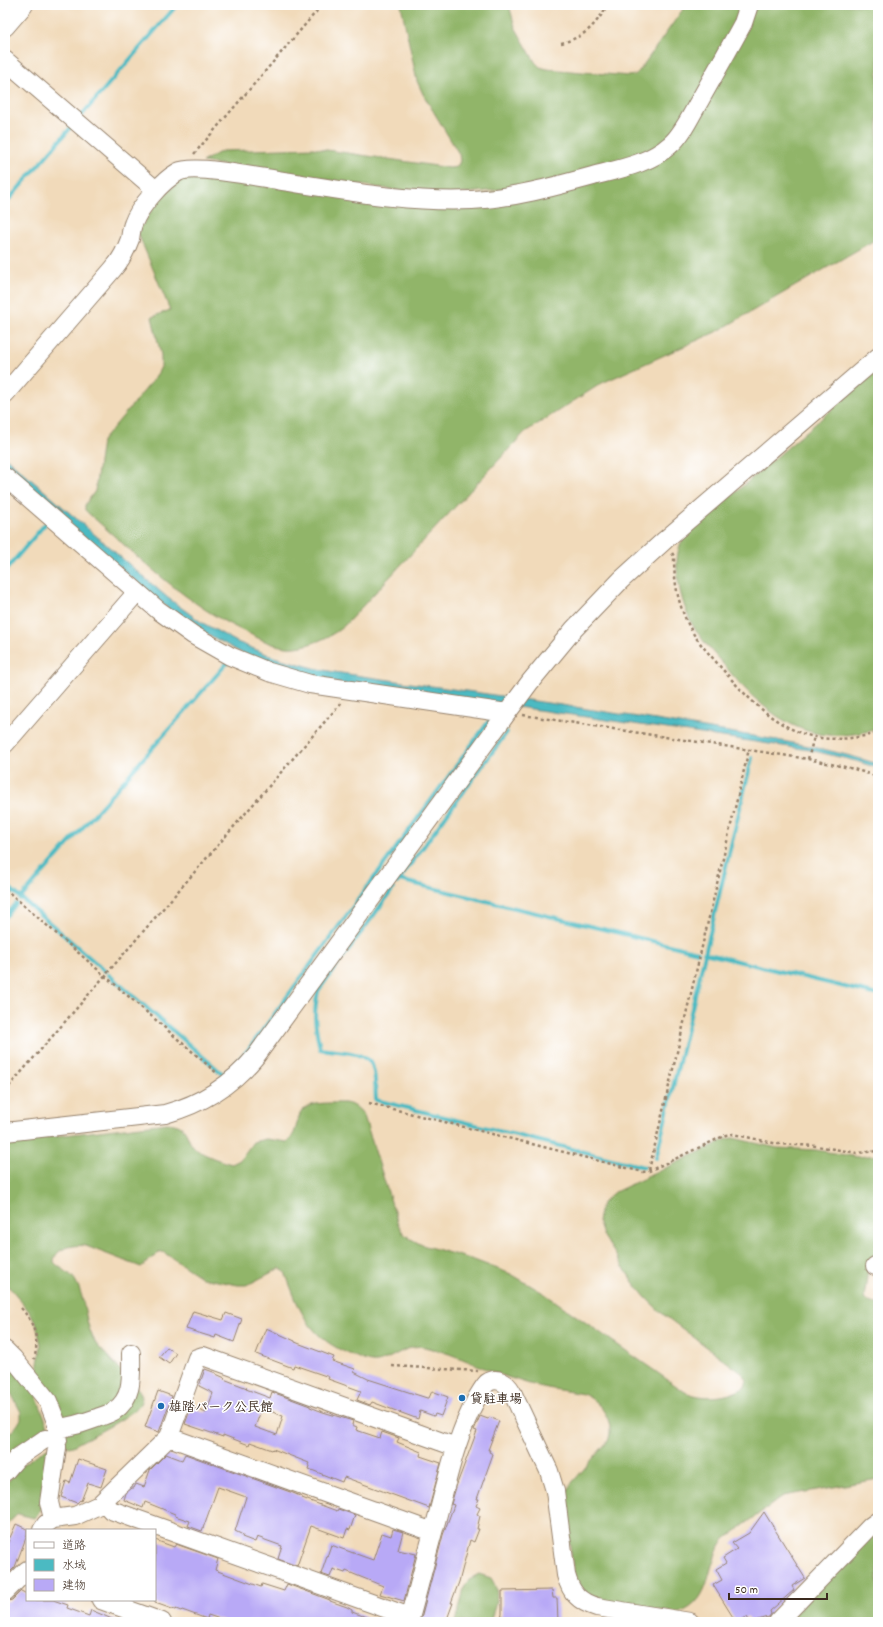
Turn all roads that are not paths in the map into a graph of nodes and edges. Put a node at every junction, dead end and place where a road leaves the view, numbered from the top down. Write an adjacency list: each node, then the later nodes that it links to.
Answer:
1 (24, 5): 3 (street)
2 (749, 5): 5 (street)
3 (5, 27)
4 (5, 60): 5 (street)
5 (156, 190): 7 (street)
6 (878, 357): 10 (street)
7 (5, 394)
8 (5, 477): 9 (street)
9 (137, 592): 10 (street); 11 (street)
10 (512, 706): 12 (street)
11 (5, 744)
12 (5, 1132)
13 (5, 1350): 15 (street)
14 (131, 1353): 15 (street)
15 (58, 1434): 18 (street); 21 (street)
16 (169, 1437): 17 (street); 19 (street); 22 (street)
17 (456, 1447): 22 (street); 28 (street)
18 (5, 1472)
19 (103, 1501): 21 (street); 26 (street)
20 (878, 1521): 29 (street)
21 (48, 1525)
22 (433, 1532): 26 (street)
23 (26, 1573): 24 (street)
24 (5, 1592)
25 (104, 1601): 27 (street)
26 (410, 1619)
27 (162, 1622)
28 (690, 1622)
29 (778, 1622)

